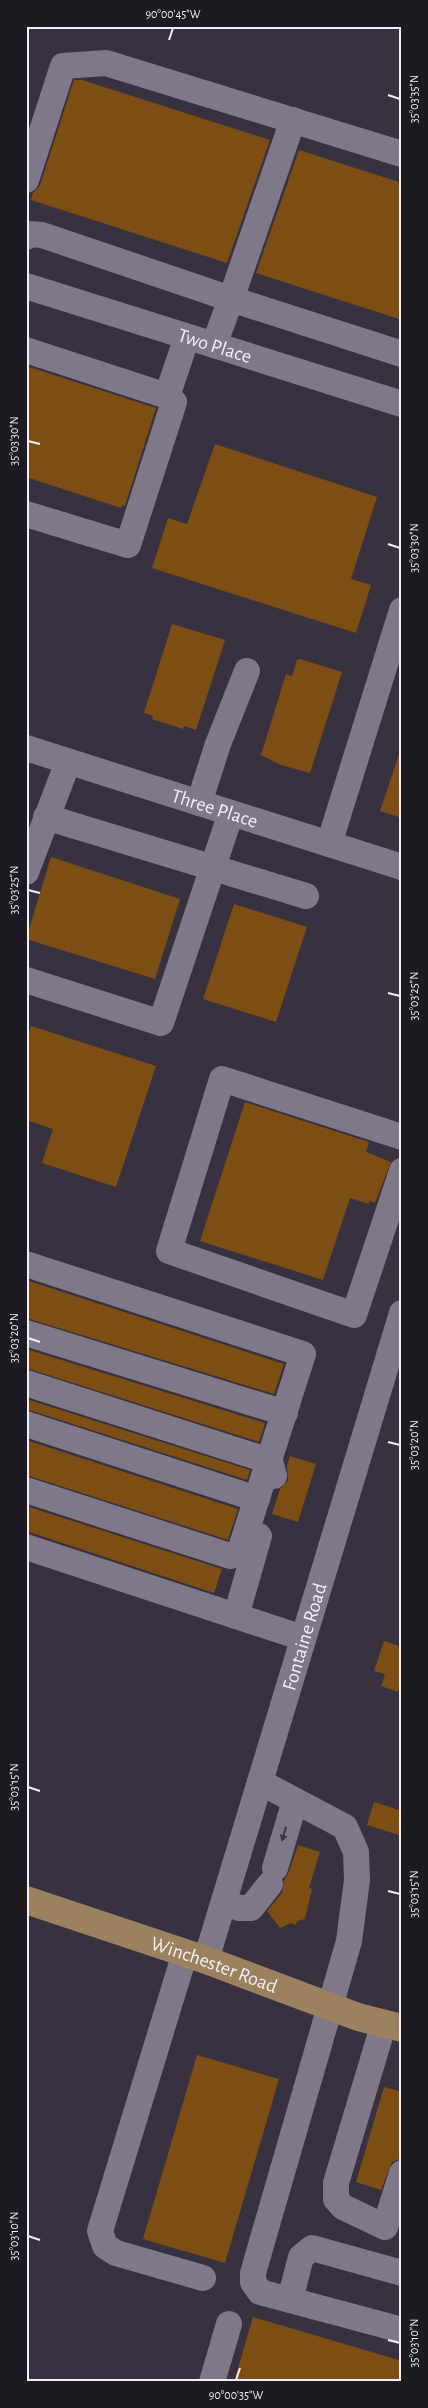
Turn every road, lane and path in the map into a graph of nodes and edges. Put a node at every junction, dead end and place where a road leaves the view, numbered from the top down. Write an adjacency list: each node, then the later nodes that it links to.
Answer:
1 (293, 120): 2 (street); 3 (street); 6 (street)
2 (402, 154)
3 (26, 180)
4 (27, 234): 6 (street)
5 (26, 286): 7 (street, Two Place)
6 (231, 299): 8 (street); 10 (street)
7 (187, 337): 8 (street, Two Place); 11 (street)
8 (214, 344): 12 (street, Two Place)
9 (26, 350): 11 (street)
10 (402, 354)
11 (167, 396): 13 (street)
12 (402, 404)
13 (26, 514)
14 (402, 610): 21 (street)
15 (247, 671): 18 (street)
16 (26, 748): 17 (street, Three Place)
17 (68, 762): 18 (street, Three Place); 20 (street)
18 (199, 803): 19 (street, Three Place)
19 (230, 813): 21 (street, Three Place); 22 (street)
20 (46, 817): 22 (street); 24 (street)
21 (329, 844): 23 (street, Three Place)
22 (212, 866): 25 (street); 26 (street)
23 (402, 867)
24 (26, 872)
25 (306, 896)
26 (26, 980)
27 (402, 1137): 28 (street)
28 (402, 1171)
29 (26, 1264): 33 (street)
30 (402, 1313): 40 (street, Fontaine Road)
31 (26, 1332): 33 (street)
32 (26, 1382): 35 (street)
33 (284, 1413): 35 (street)
34 (26, 1424): 37 (street)
35 (270, 1461): 37 (street); 39 (street)
36 (26, 1490): 37 (street)
37 (258, 1499)
38 (26, 1546): 39 (street)
39 (236, 1616): 40 (street)
40 (303, 1638): 41 (street, Fontaine Road)
41 (260, 1782): 42 (street); 44 (street, Fontaine Road)
42 (295, 1801): 44 (street, one-way to 44); 46 (street)
43 (26, 1900): 45 (main road, Winchester Road)
44 (224, 1902): 45 (street, Fontaine Road)
45 (196, 1957): 46 (main road, Winchester Road); 51 (street, Fontaine Road)
46 (330, 2006): 47 (main road, Winchester Road); 52 (street)
47 (393, 2026): 49 (street)
48 (402, 2173): 49 (street)
49 (393, 2231)
50 (402, 2273): 52 (street)
51 (204, 2278)
52 (290, 2300): 54 (street)
53 (229, 2324): 55 (street)
54 (402, 2330)
55 (212, 2382)

